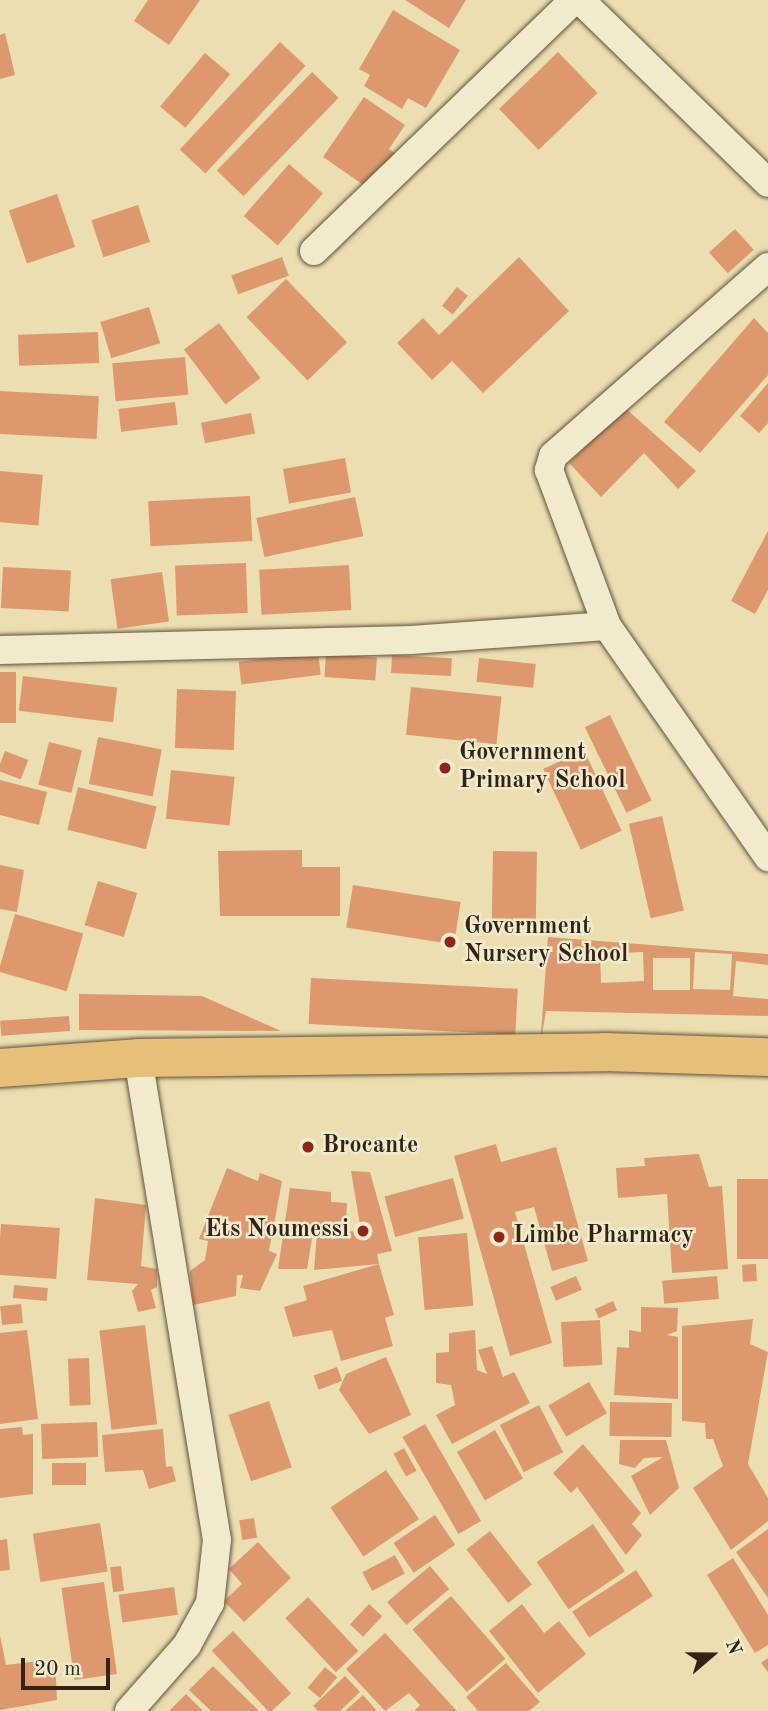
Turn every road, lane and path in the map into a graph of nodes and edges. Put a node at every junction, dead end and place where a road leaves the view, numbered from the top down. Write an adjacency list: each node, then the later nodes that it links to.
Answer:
1 (574, 0): 4 (street)
2 (580, 0): 3 (street)
3 (768, 183)
4 (314, 251)
5 (768, 267): 6 (street)
6 (607, 626): 7 (street); 8 (street)
7 (0, 650)
8 (768, 857)
9 (768, 1057): 10 (highway)
10 (138, 1058): 11 (highway); 12 (street)
11 (0, 1068)
12 (129, 1711)

